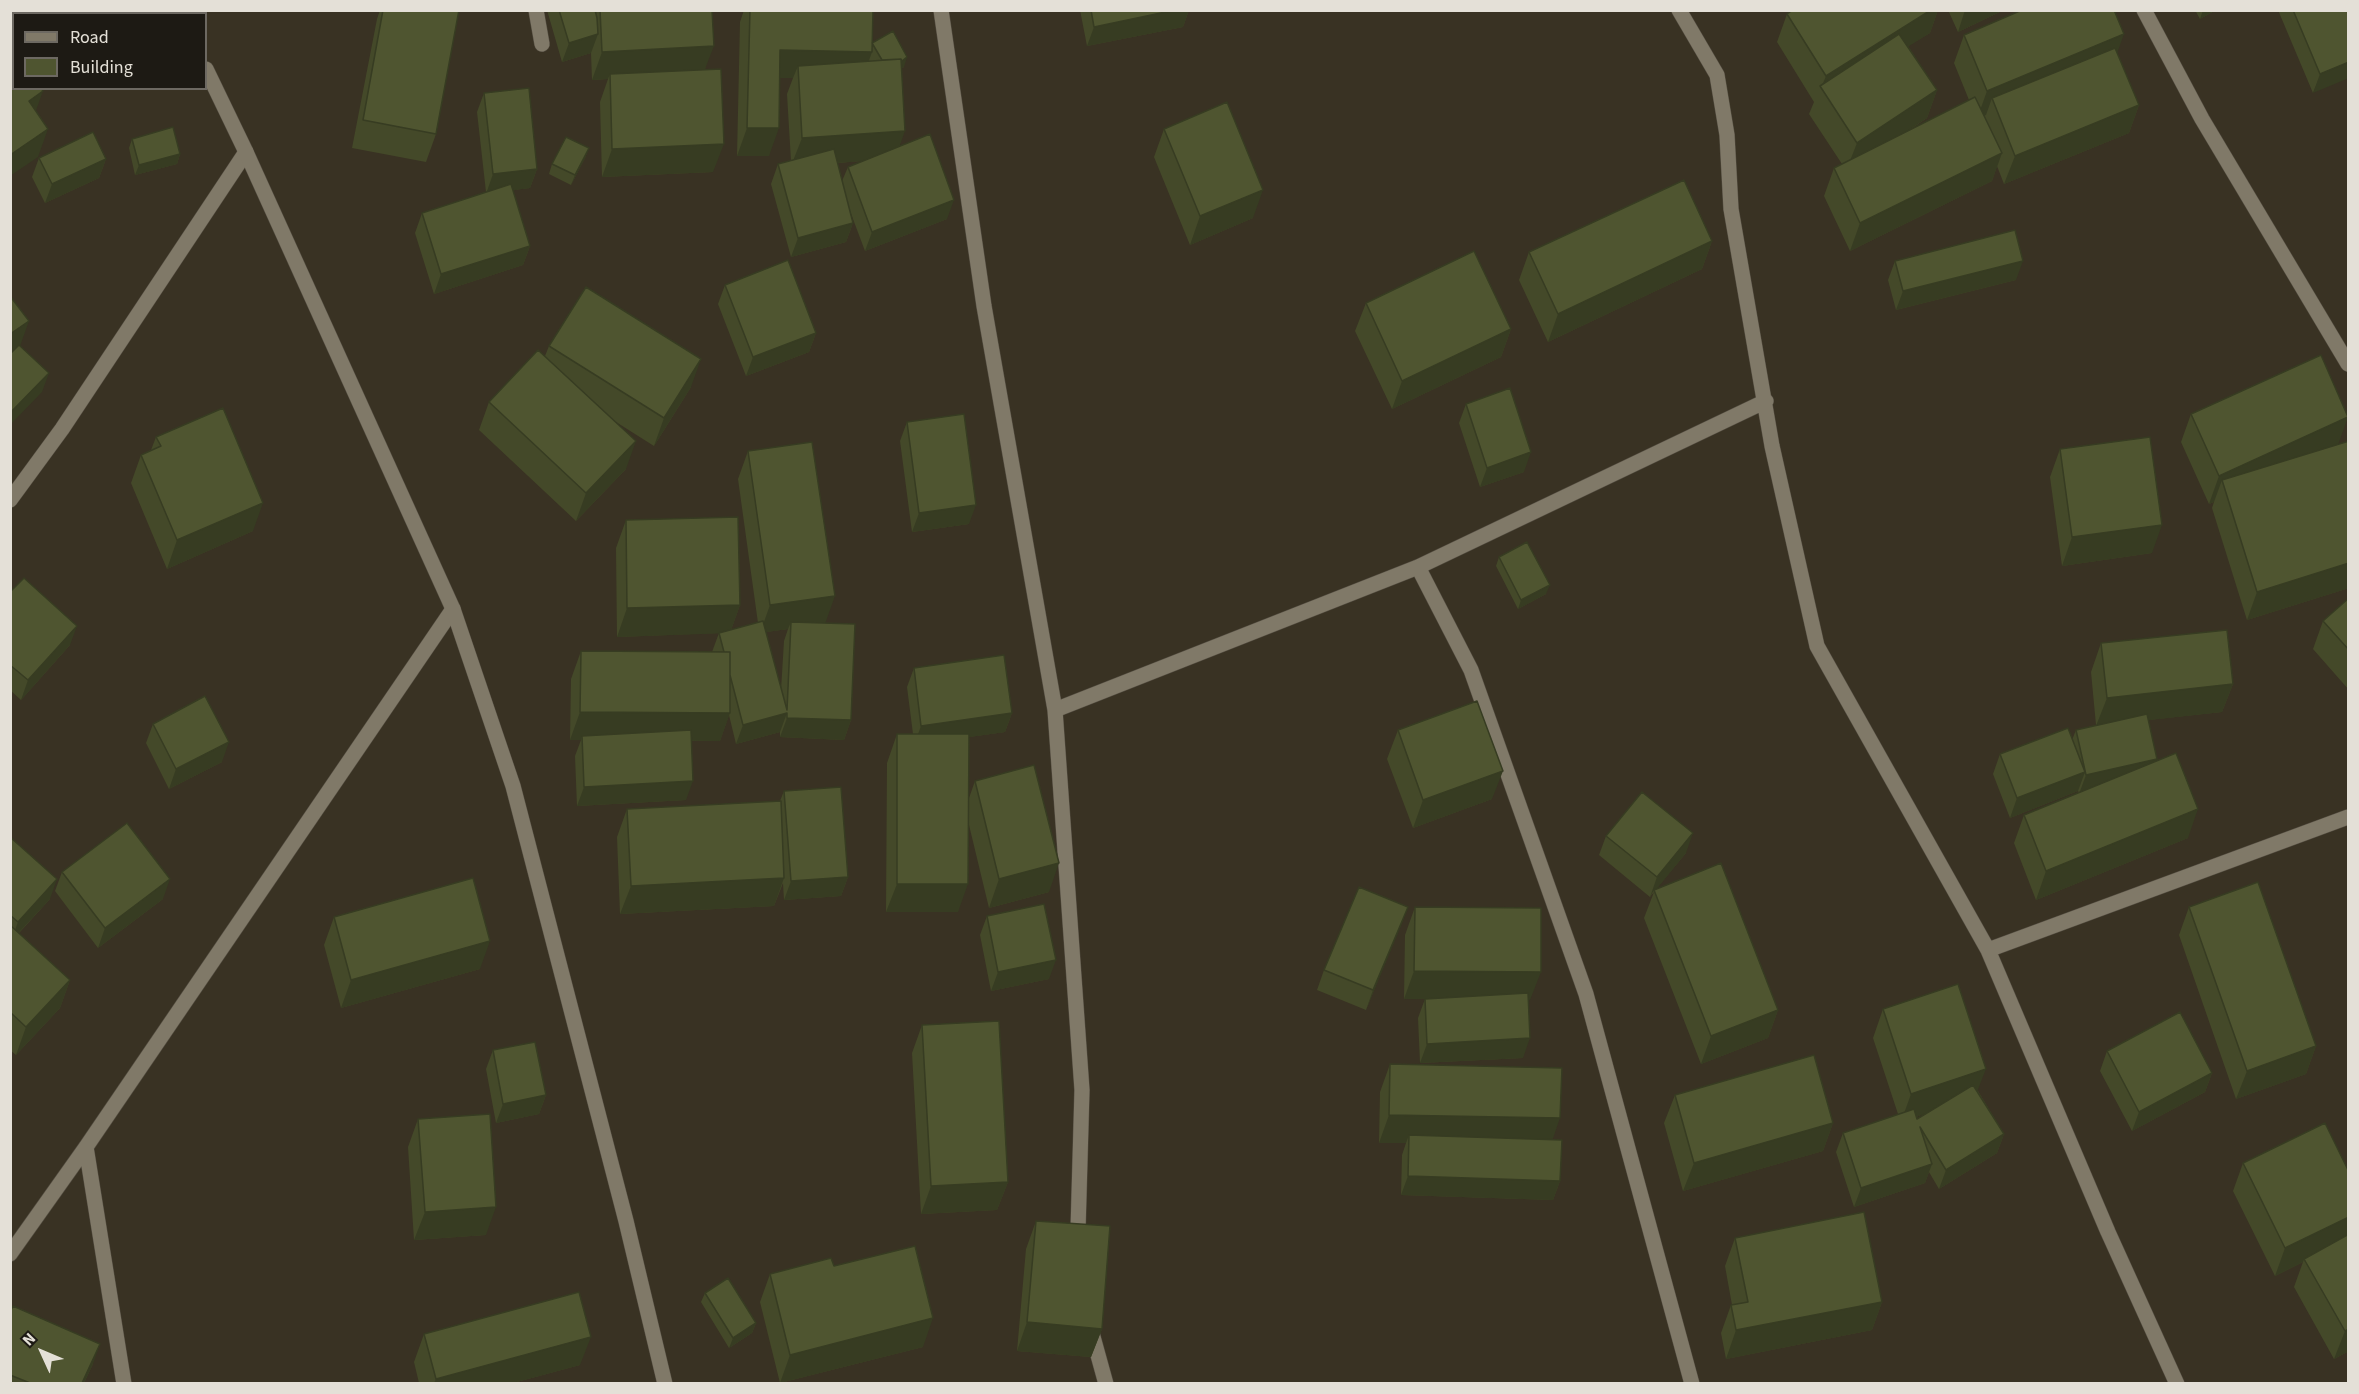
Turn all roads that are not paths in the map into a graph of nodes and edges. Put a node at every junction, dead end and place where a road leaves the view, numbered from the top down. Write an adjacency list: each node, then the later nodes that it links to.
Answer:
1 (536, 10): 5 (street)
2 (941, 10): 13 (street)
3 (1679, 10): 9 (street)
4 (2144, 10): 8 (street)
5 (542, 44)
6 (207, 71): 7 (street)
7 (246, 152): 10 (street); 12 (street)
8 (2349, 364)
9 (1766, 401): 11 (street); 15 (street)
10 (10, 500)
11 (1418, 567): 13 (street); 23 (street)
12 (453, 609): 16 (street); 21 (street)
13 (1055, 710): 17 (street)
14 (2349, 817): 15 (street)
15 (1988, 950): 24 (street)
16 (86, 1147): 18 (street); 20 (street)
17 (1081, 1252)
18 (10, 1254)
19 (1088, 1308): 22 (street)
20 (124, 1383)
21 (665, 1383)
22 (1106, 1383)
23 (1692, 1383)
24 (2177, 1383)

